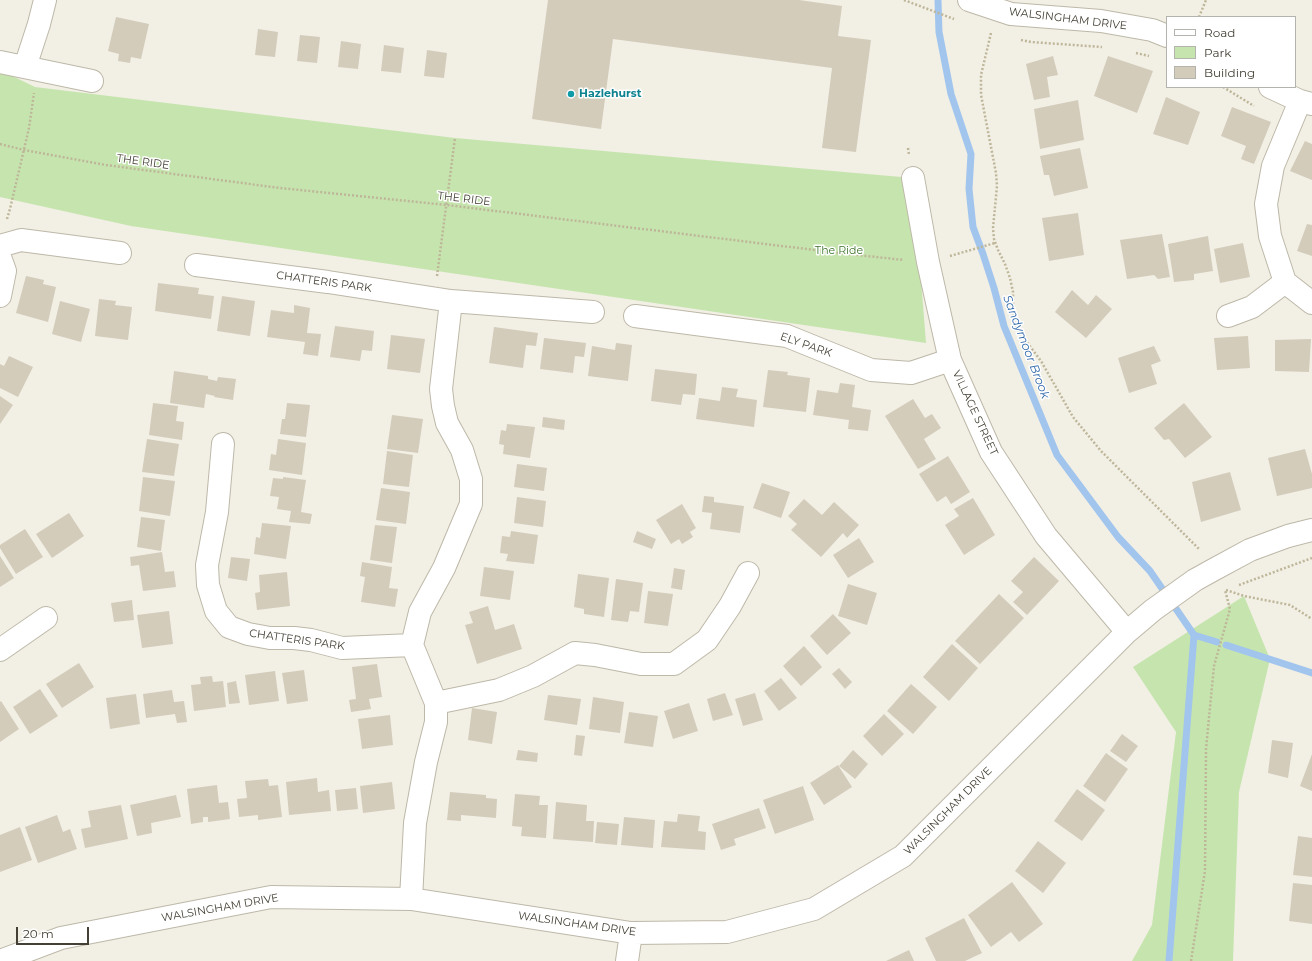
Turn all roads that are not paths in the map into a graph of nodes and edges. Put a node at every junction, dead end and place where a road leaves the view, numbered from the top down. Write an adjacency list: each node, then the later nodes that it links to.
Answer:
1 (45, 0): 5 (street)
2 (971, 1): 3 (street, WALSINGHAM DRIVE)
3 (1166, 36)
4 (0, 62): 5 (street)
5 (32, 69): 6 (street)
6 (92, 81)
7 (1272, 88): 8 (street)
8 (1306, 102): 14 (street)
9 (913, 178): 21 (street, VILLAGE STREET)
10 (0, 246): 11 (street)
11 (120, 253)
12 (0, 257): 15 (street)
13 (196, 265): 16 (street, CHATTERIS PARK)
14 (1285, 282): 17 (street); 20 (street)
15 (0, 296)
16 (443, 300): 18 (street, CHATTERIS PARK); 27 (street)
17 (1312, 303)
18 (594, 312)
19 (635, 316): 21 (street, ELY PARK)
20 (1228, 316)
21 (950, 360): 26 (street, VILLAGE STREET)
22 (223, 444): 27 (street, CHATTERIS PARK)
23 (1312, 530): 26 (street, WALSINGHAM DRIVE)
24 (748, 573): 29 (street)
25 (46, 618): 28 (street)
26 (1127, 632): 31 (street, WALSINGHAM DRIVE)
27 (412, 645): 29 (street)
28 (0, 650)
29 (436, 703): 30 (street)
30 (411, 899): 31 (street, WALSINGHAM DRIVE); 32 (street, WALSINGHAM DRIVE)
31 (630, 933): 33 (street)
32 (0, 960)
33 (627, 961)

